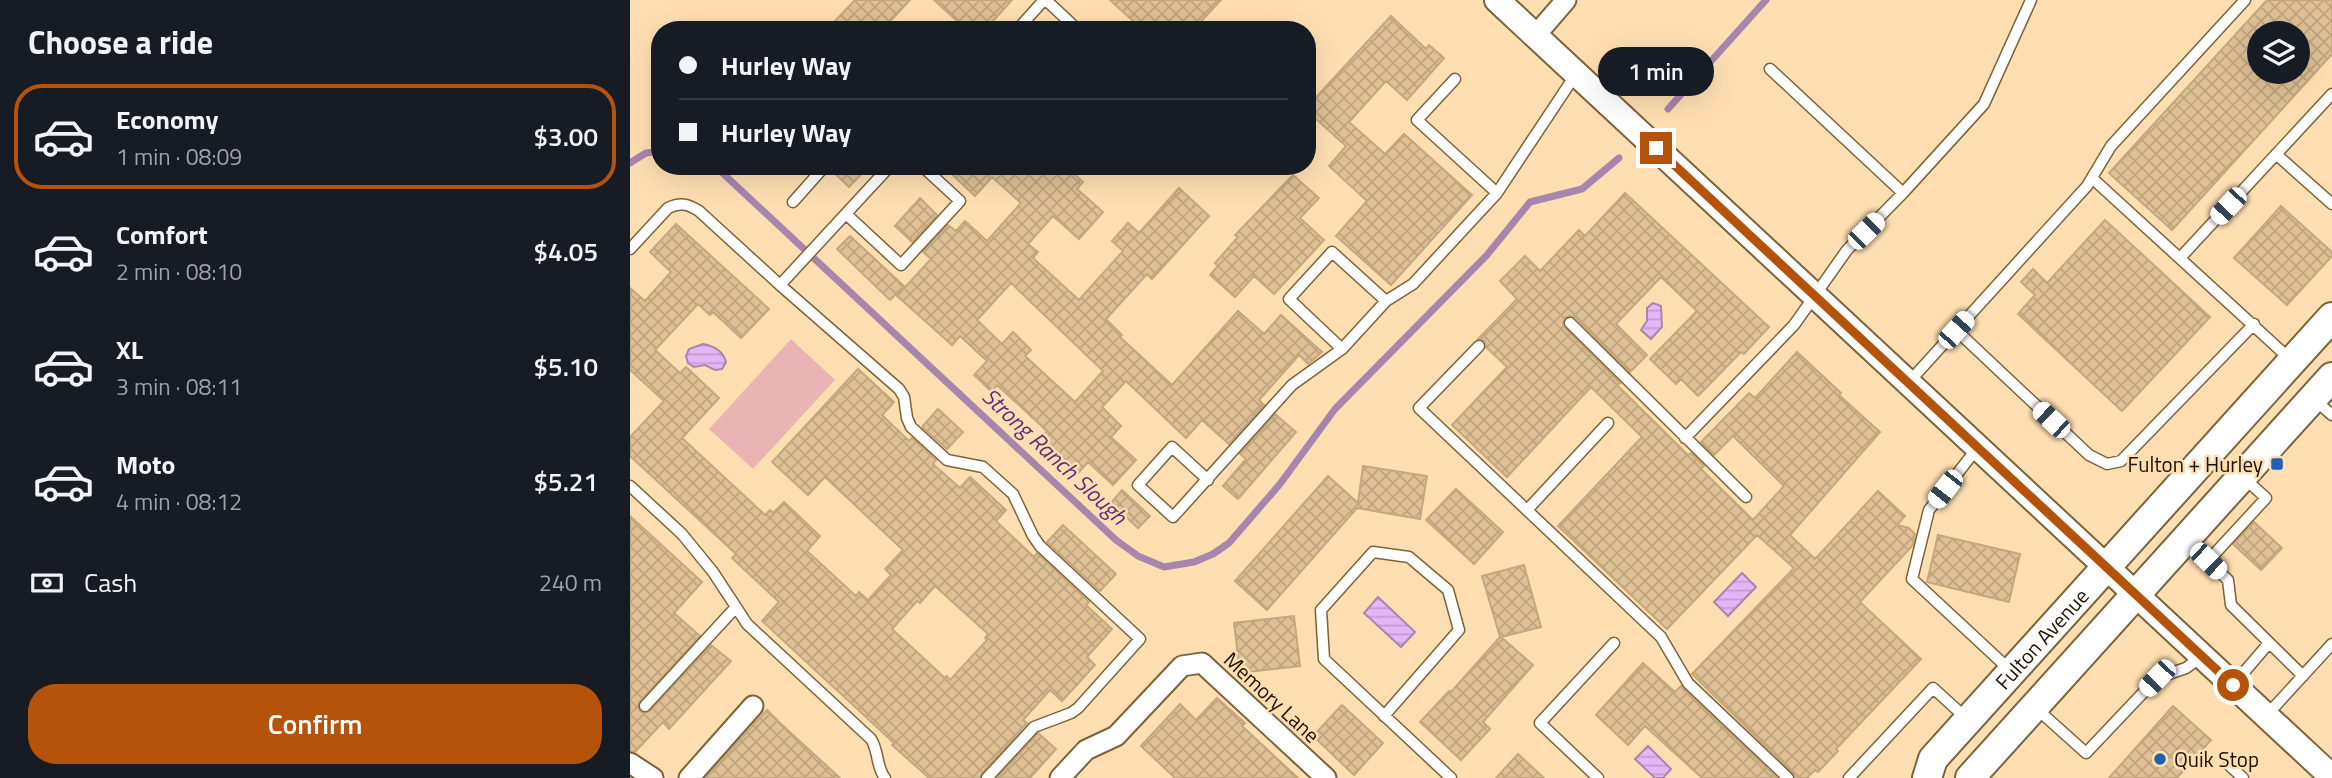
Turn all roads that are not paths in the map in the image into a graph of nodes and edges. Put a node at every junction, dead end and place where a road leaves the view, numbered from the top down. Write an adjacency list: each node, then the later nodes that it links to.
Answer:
1 (1045, 0): 6 (lane); 7 (lane)
2 (1497, 0): 8 (street)
3 (1566, 0): 8 (street)
4 (2031, 0): 19 (lane)
5 (2245, 0): 17 (lane)
6 (1025, 21)
7 (1068, 21)
8 (1535, 36): 10 (street)
9 (1770, 69): 19 (lane)
10 (1576, 74): 18 (lane); 26 (street)
11 (1455, 79): 18 (lane)
12 (2332, 94): 13 (lane)
13 (2276, 154): 21 (lane); 24 (lane)
14 (817, 175): 20 (lane)
15 (882, 175): 22 (lane)
16 (932, 175): 22 (lane)
17 (2092, 178): 24 (lane); 31 (lane)
18 (1497, 193): 27 (lane)
19 (1903, 193): 26 (lane)
20 (793, 202)
21 (2332, 204)
22 (846, 214): 25 (lane)
23 (630, 249): 25 (lane)
24 (2180, 258): 30 (lane)
25 (780, 285): 70 (lane)
26 (1815, 295): 36 (street); 39 (lane)
27 (1386, 301): 33 (lane); 33 (lane)
28 (2332, 317): 34 (main road, Fulton Avenue)
29 (1570, 323): 39 (lane)
30 (2254, 324): 31 (lane); 34 (lane)
31 (1956, 330): 36 (lane)
32 (1479, 346): 45 (lane)
33 (1342, 349): 42 (lane)
34 (2291, 360): 48 (main road, Fulton Avenue)
35 (2332, 377): 37 (main road, Fulton Avenue)
36 (1908, 382): 40 (street)
37 (2322, 407): 41 (main road, Fulton Avenue)
38 (1608, 423): 45 (lane)
39 (1685, 438): 44 (lane)
40 (1978, 447): 48 (street); 55 (lane)
41 (2242, 477): 46 (main road, Fulton Avenue); 47 (lane)
42 (1208, 480): 42 (lane)
43 (630, 486): 50 (lane)
44 (1746, 497)
45 (1527, 510): 75 (lane)
46 (2186, 539): 47 (lane); 49 (main road, Fulton Avenue)
47 (2208, 561): 52 (lane)
48 (2106, 567): 49 (street); 55 (main road, Fulton Avenue)
49 (2136, 594): 54 (street); 60 (main road, Fulton Avenue)
50 (736, 607): 58 (lane); 69 (lane)
51 (1614, 643): 74 (lane)
52 (2269, 643): 56 (lane); 57 (lane)
53 (2332, 644): 56 (lane)
54 (2202, 656): 57 (street); 60 (lane)
55 (2012, 672): 63 (main road, Fulton Avenue)
56 (2303, 676): 62 (lane)
57 (2233, 685): 62 (street)
58 (645, 706)
59 (753, 706): 68 (street)
60 (2034, 707): 78 (main road, Fulton Avenue)
61 (1384, 716): 61 (lane); 73 (lane)
62 (2266, 716): 66 (street)
63 (1969, 721): 76 (lane); 77 (main road, Fulton Avenue)
64 (630, 764): 67 (street)
65 (2229, 765): 79 (lane)
66 (2332, 777)
67 (653, 778)
68 (689, 778)
69 (886, 778)
70 (987, 778)
71 (1060, 778): 72 (street, Memory Lane)
72 (1326, 778)
73 (1451, 778)
74 (1598, 778)
75 (1788, 778)
76 (1849, 778)
77 (1927, 778)
78 (1970, 778)
79 (2244, 778)

